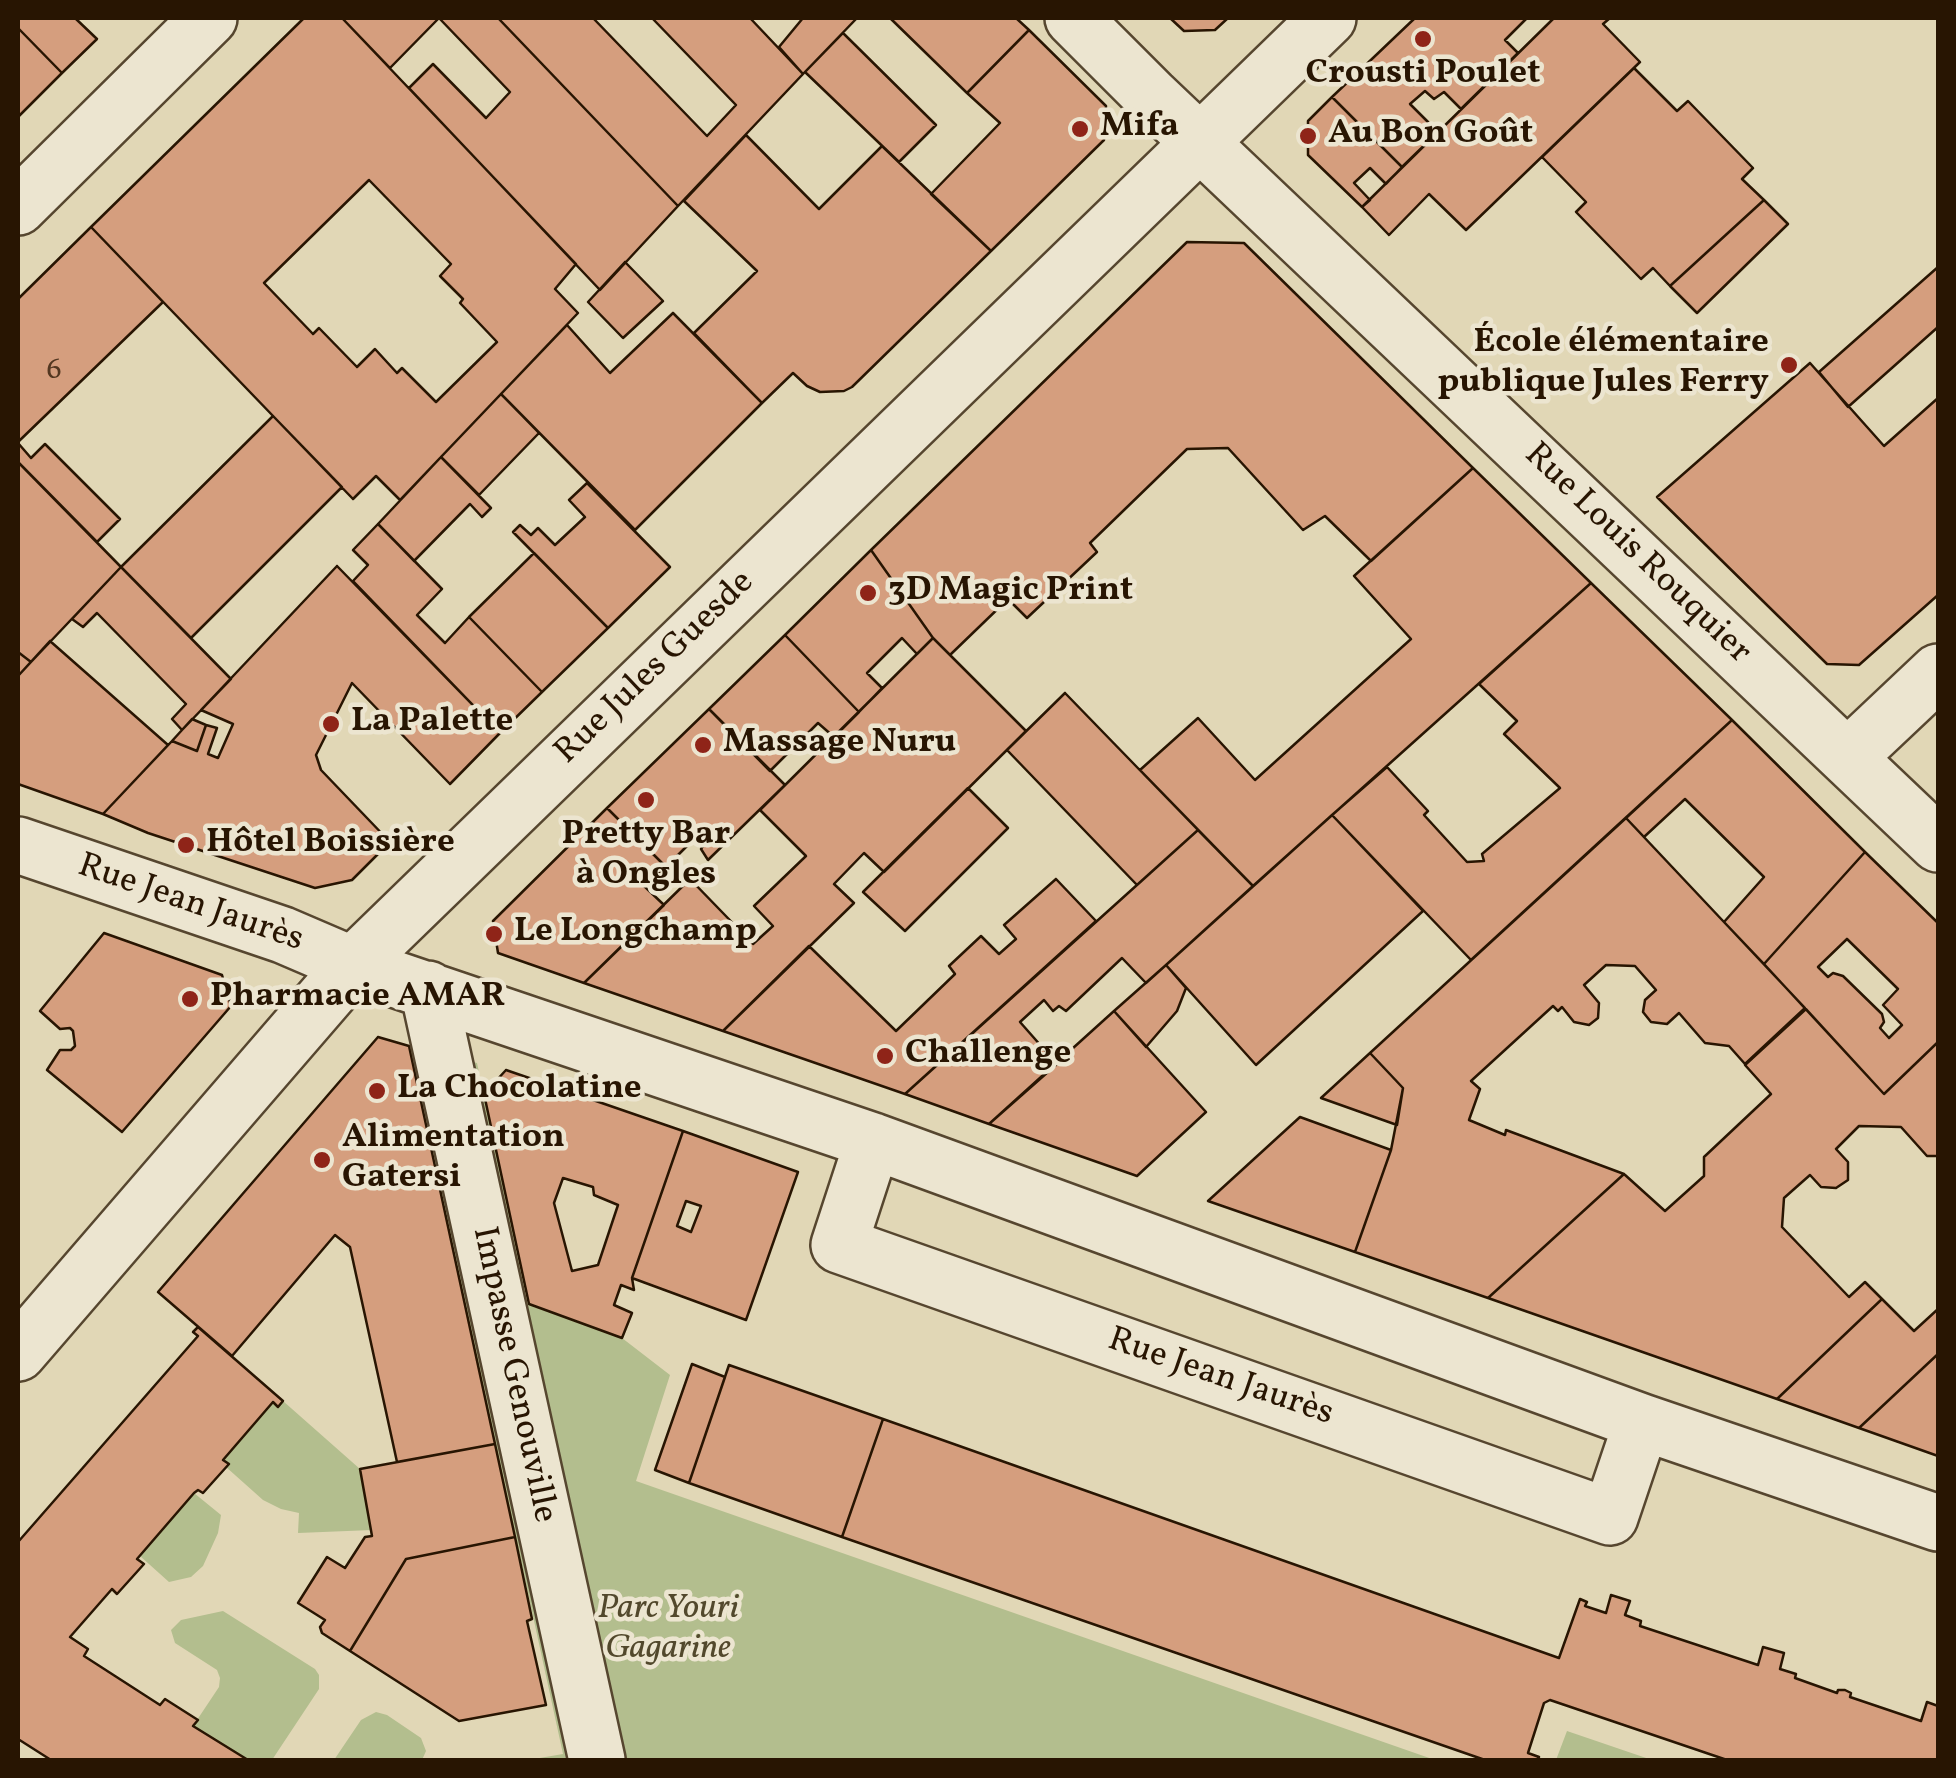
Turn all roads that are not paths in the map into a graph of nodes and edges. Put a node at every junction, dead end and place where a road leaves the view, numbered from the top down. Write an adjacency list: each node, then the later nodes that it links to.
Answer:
1 (209, 18): 5 (street)
2 (1073, 18): 4 (street, Rue Louis Rouquier)
3 (1328, 18): 4 (street, Rue Jules Guesde)
4 (1200, 142): 7 (street, Rue Louis Rouquier); 10 (street, Rue Jules Guesde)
5 (18, 207)
6 (1938, 672): 7 (street)
7 (1848, 756): 8 (street, Rue Louis Rouquier)
8 (1938, 844)
9 (18, 845): 10 (street, Rue Jean Jaurès)
10 (353, 964): 11 (street, Rue Jean Jaurès); 13 (street, Rue Jules Guesde)
11 (428, 990): 12 (street, Rue Jean Jaurès); 16 (street, Impasse Genouville)
12 (873, 1141): 14 (street, Rue Jean Jaurès); 14 (street, Rue Jean Jaurès)
13 (18, 1352)
14 (1642, 1422): 15 (street, Rue Jean Jaurès)
15 (1938, 1524)
16 (597, 1760)

